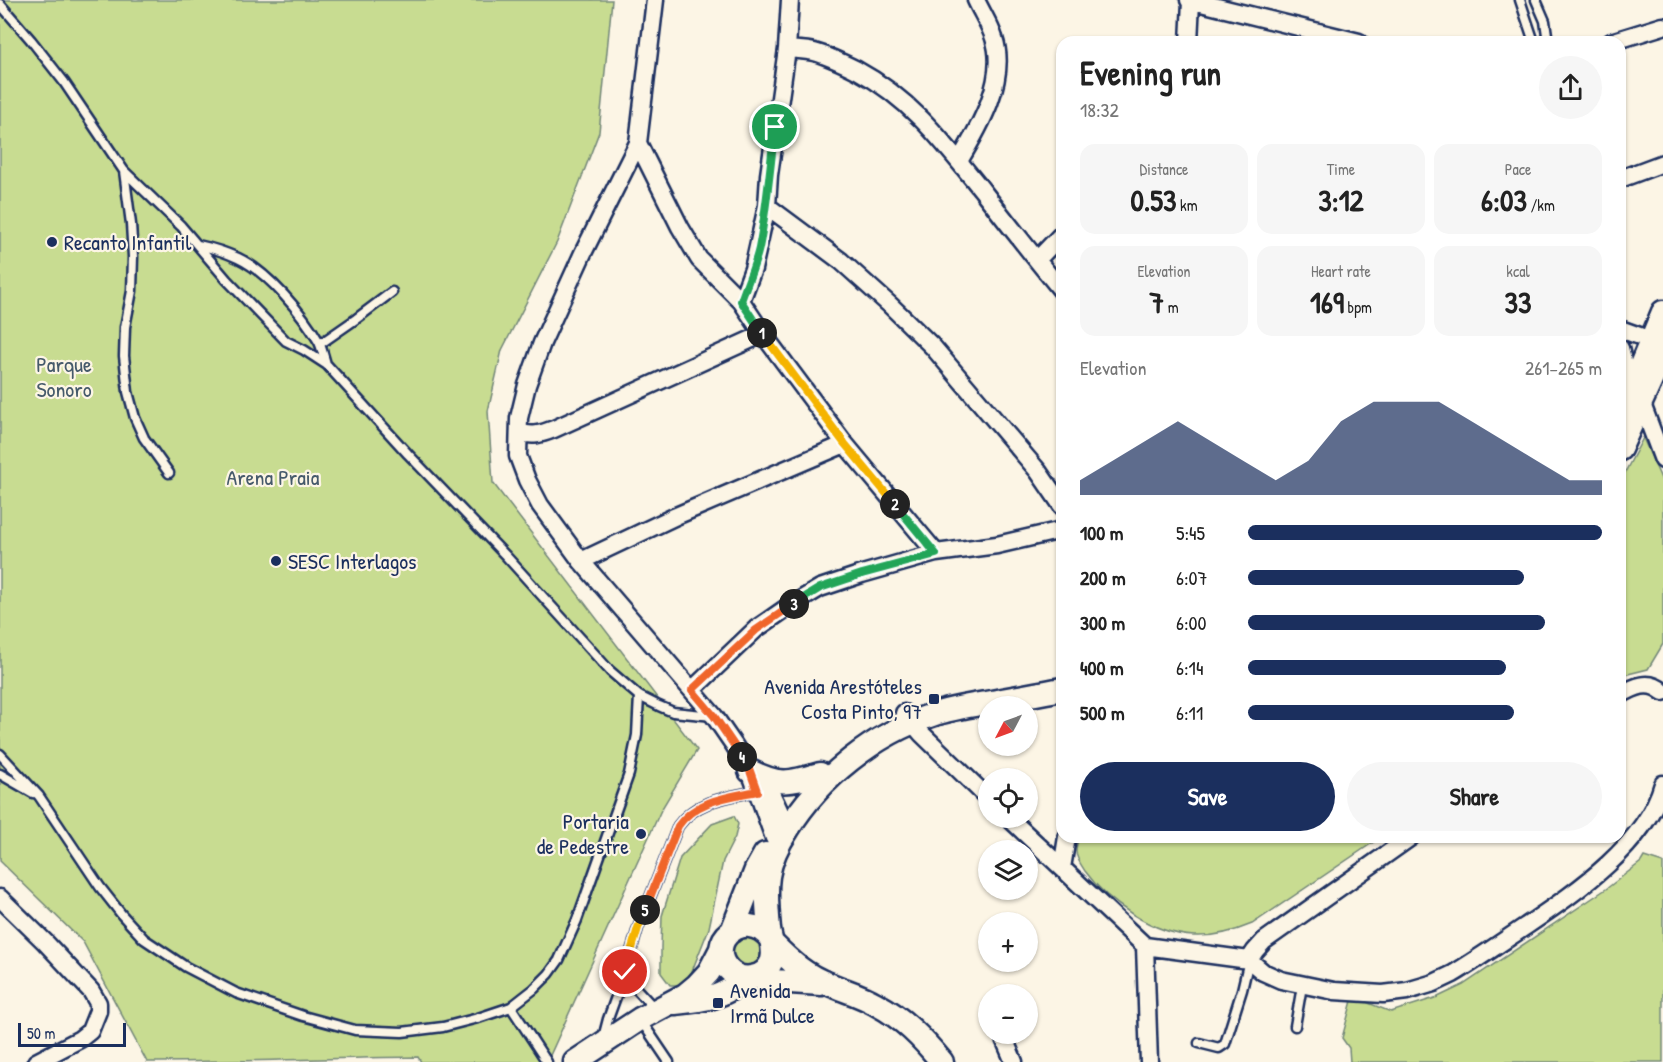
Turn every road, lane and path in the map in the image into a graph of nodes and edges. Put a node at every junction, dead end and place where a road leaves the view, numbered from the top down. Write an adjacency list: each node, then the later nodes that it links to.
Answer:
1 (655, 0): 15 (street)
2 (790, 0): 14 (street)
3 (976, 0): 16 (street)
4 (1190, 0): 9 (street); 10 (street)
5 (1536, 0): 12 (lane)
6 (1523, 1): 11 (lane)
7 (0, 4): 18 (lane)
8 (1663, 26): 13 (street)
9 (1189, 36)
10 (1335, 36)
11 (1532, 36)
12 (1547, 36)
13 (1626, 37)
14 (787, 49): 16 (street); 20 (street)
15 (638, 143): 26 (street); 36 (street)
16 (959, 161): 23 (street)
17 (1663, 163): 19 (street)
18 (124, 171): 22 (lane); 39 (lane)
19 (1626, 177)
20 (767, 206): 26 (street); 40 (street)
21 (1056, 240): 23 (street)
22 (198, 245): 30 (lane); 32 (lane)
23 (1037, 260): 24 (street)
24 (1056, 284)
25 (392, 292): 30 (lane)
26 (741, 301): 29 (street)
27 (1663, 312): 31 (main road)
28 (1626, 332): 31 (street)
29 (763, 334): 36 (street); 37 (street)
30 (320, 344): 32 (lane)
31 (1659, 346): 34 (main road)
32 (327, 365): 49 (lane)
33 (1626, 377): 34 (street)
34 (1631, 401): 35 (main road); 38 (street)
35 (1626, 423)
36 (519, 432): 43 (street)
37 (845, 444): 42 (street); 43 (street)
38 (1663, 460)
39 (169, 473)
40 (1056, 497)
41 (1056, 531): 42 (street)
42 (936, 554): 46 (street)
43 (580, 561): 46 (street)
44 (1056, 675): 51 (main road)
45 (1659, 688): 48 (street)
46 (692, 690): 50 (street)
47 (1056, 690): 51 (main road)
48 (1626, 692)
49 (639, 696): 50 (lane); 73 (lane)
50 (714, 716): 55 (street)
51 (908, 718): 54 (main road); 57 (street); 60 (main road)
52 (0, 754): 58 (lane)
53 (0, 774): 58 (lane)
54 (820, 774): 55 (main road); 60 (main road)
55 (754, 781): 60 (street); 69 (lane)
56 (1663, 784): 72 (street)
57 (978, 788)
58 (39, 796): 73 (lane)
59 (1020, 828): 63 (street)
60 (782, 829): 65 (main road); 66 (main road)
61 (1066, 843): 63 (street)
62 (1403, 843): 68 (street)
63 (1062, 868): 67 (street)
64 (0, 898): 79 (street)
65 (726, 940): 66 (main road); 70 (main road); 74 (main road)
66 (771, 941): 70 (main road); 71 (main road)
67 (1145, 946): 68 (street); 85 (street)
68 (1249, 960): 72 (street); 76 (lane)
69 (625, 972): 74 (lane); 77 (lane)
70 (751, 977): 71 (main road); 74 (main road)
71 (829, 984): 83 (main road)
72 (1302, 986): 75 (lane)
73 (511, 1007): 80 (lane)
74 (654, 1011): 77 (main road); 82 (lane)
75 (1295, 1026)
76 (1199, 1043)
77 (601, 1044): 81 (main road)
78 (1006, 1044): 84 (street)
79 (36, 1062)
80 (547, 1062)
81 (574, 1062)
82 (669, 1062)
83 (942, 1062)
84 (1014, 1062)
85 (1149, 1062)

